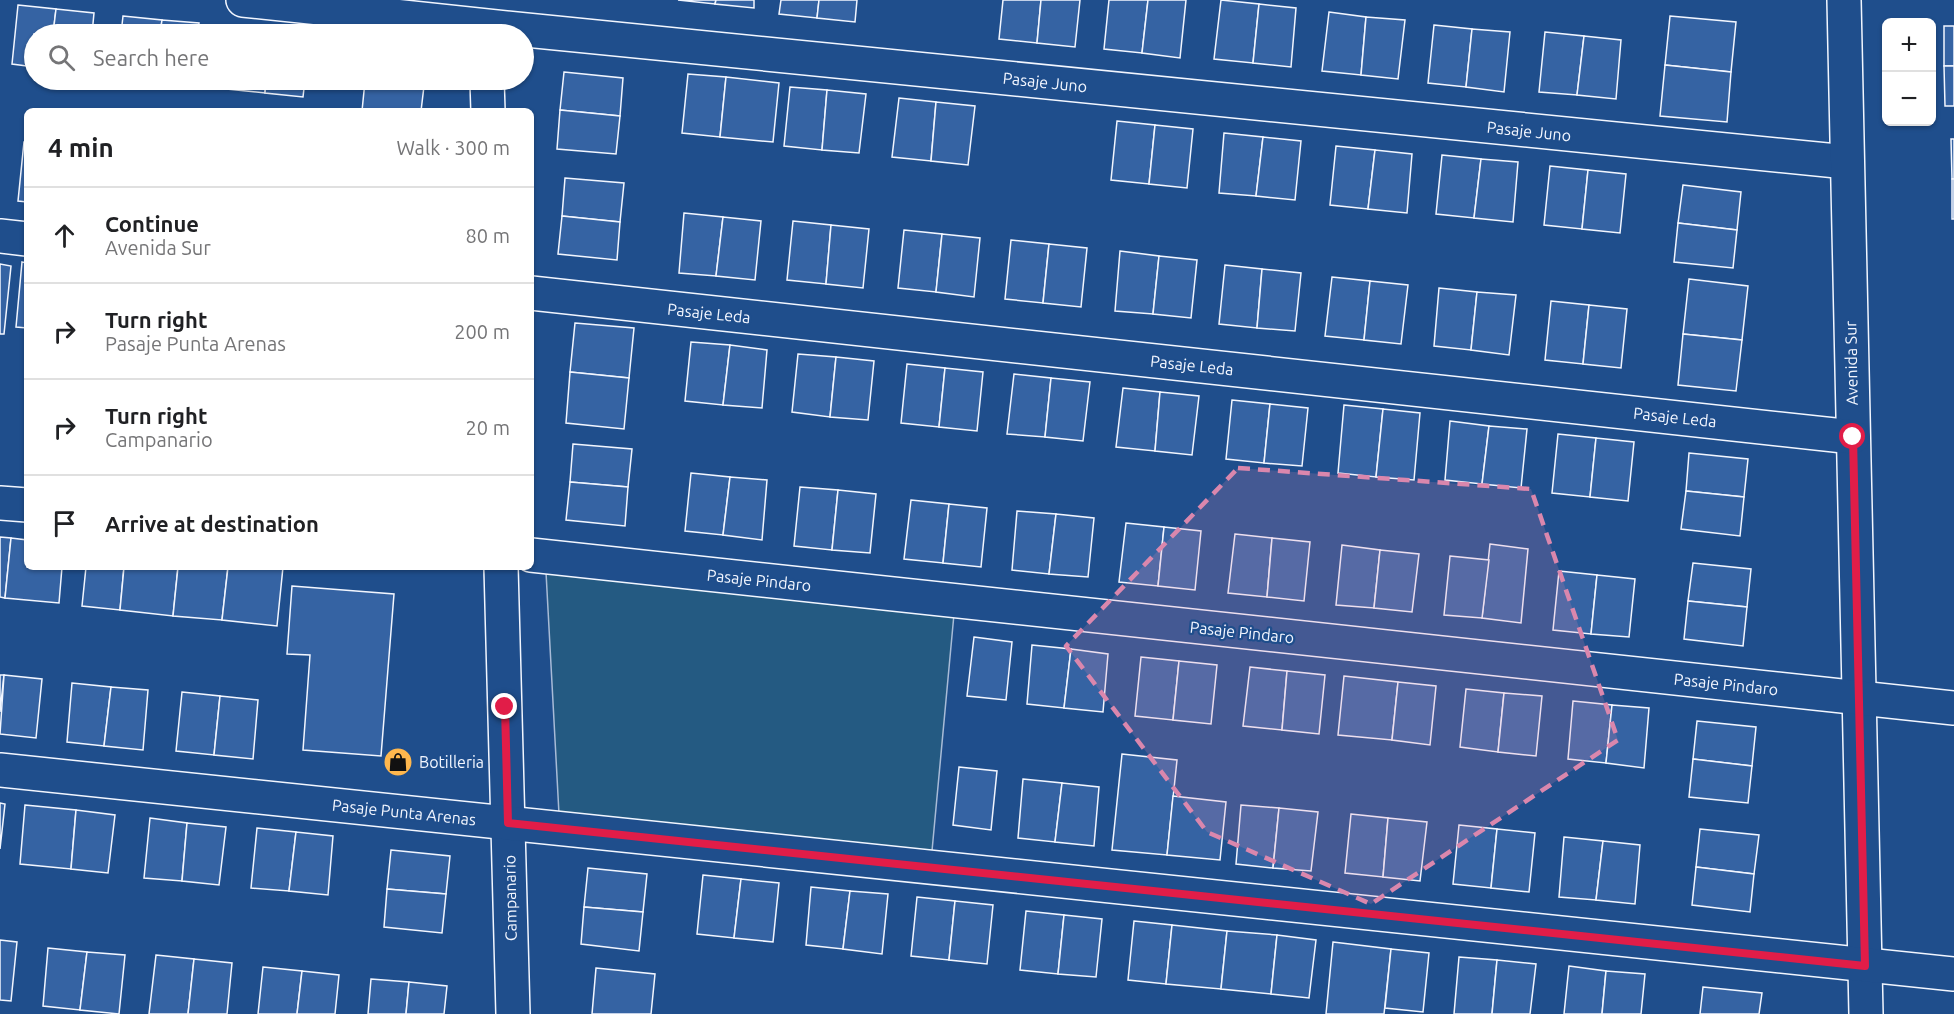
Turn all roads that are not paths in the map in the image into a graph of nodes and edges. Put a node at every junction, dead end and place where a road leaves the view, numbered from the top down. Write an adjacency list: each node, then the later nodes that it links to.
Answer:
1 (243, 0): 3 (street, Pasaje Juno)
2 (1844, 0): 8 (street, Avenida Sur)
3 (486, 20): 4 (street, Pasaje Juno)
4 (524, 24)
5 (534, 25): 8 (street, Pasaje Juno)
6 (488, 90): 7 (street)
7 (488, 108)
8 (1847, 162): 12 (street, Avenida Sur)
9 (0, 236): 10 (street)
10 (24, 239)
11 (534, 293): 12 (street, Pasaje Leda)
12 (1853, 437): 17 (street, Avenida Sur)
13 (0, 503): 14 (street)
14 (24, 505)
15 (534, 555): 17 (street, Pasaje Pindaro)
16 (501, 570): 20 (street, Campanario)
17 (1859, 699): 18 (street, Pasaje Pindaro); 21 (street, Avenida Sur)
18 (1954, 708)
19 (0, 770): 20 (street, Pasaje Punta Arenas)
20 (508, 823): 21 (street, Pasaje Punta Arenas); 23 (street, Campanario)
21 (1865, 966): 22 (street, Pasaje Punta Arenas); 24 (street, Avenida Sur)
22 (1954, 974)
23 (513, 1014)
24 (1866, 1014)

